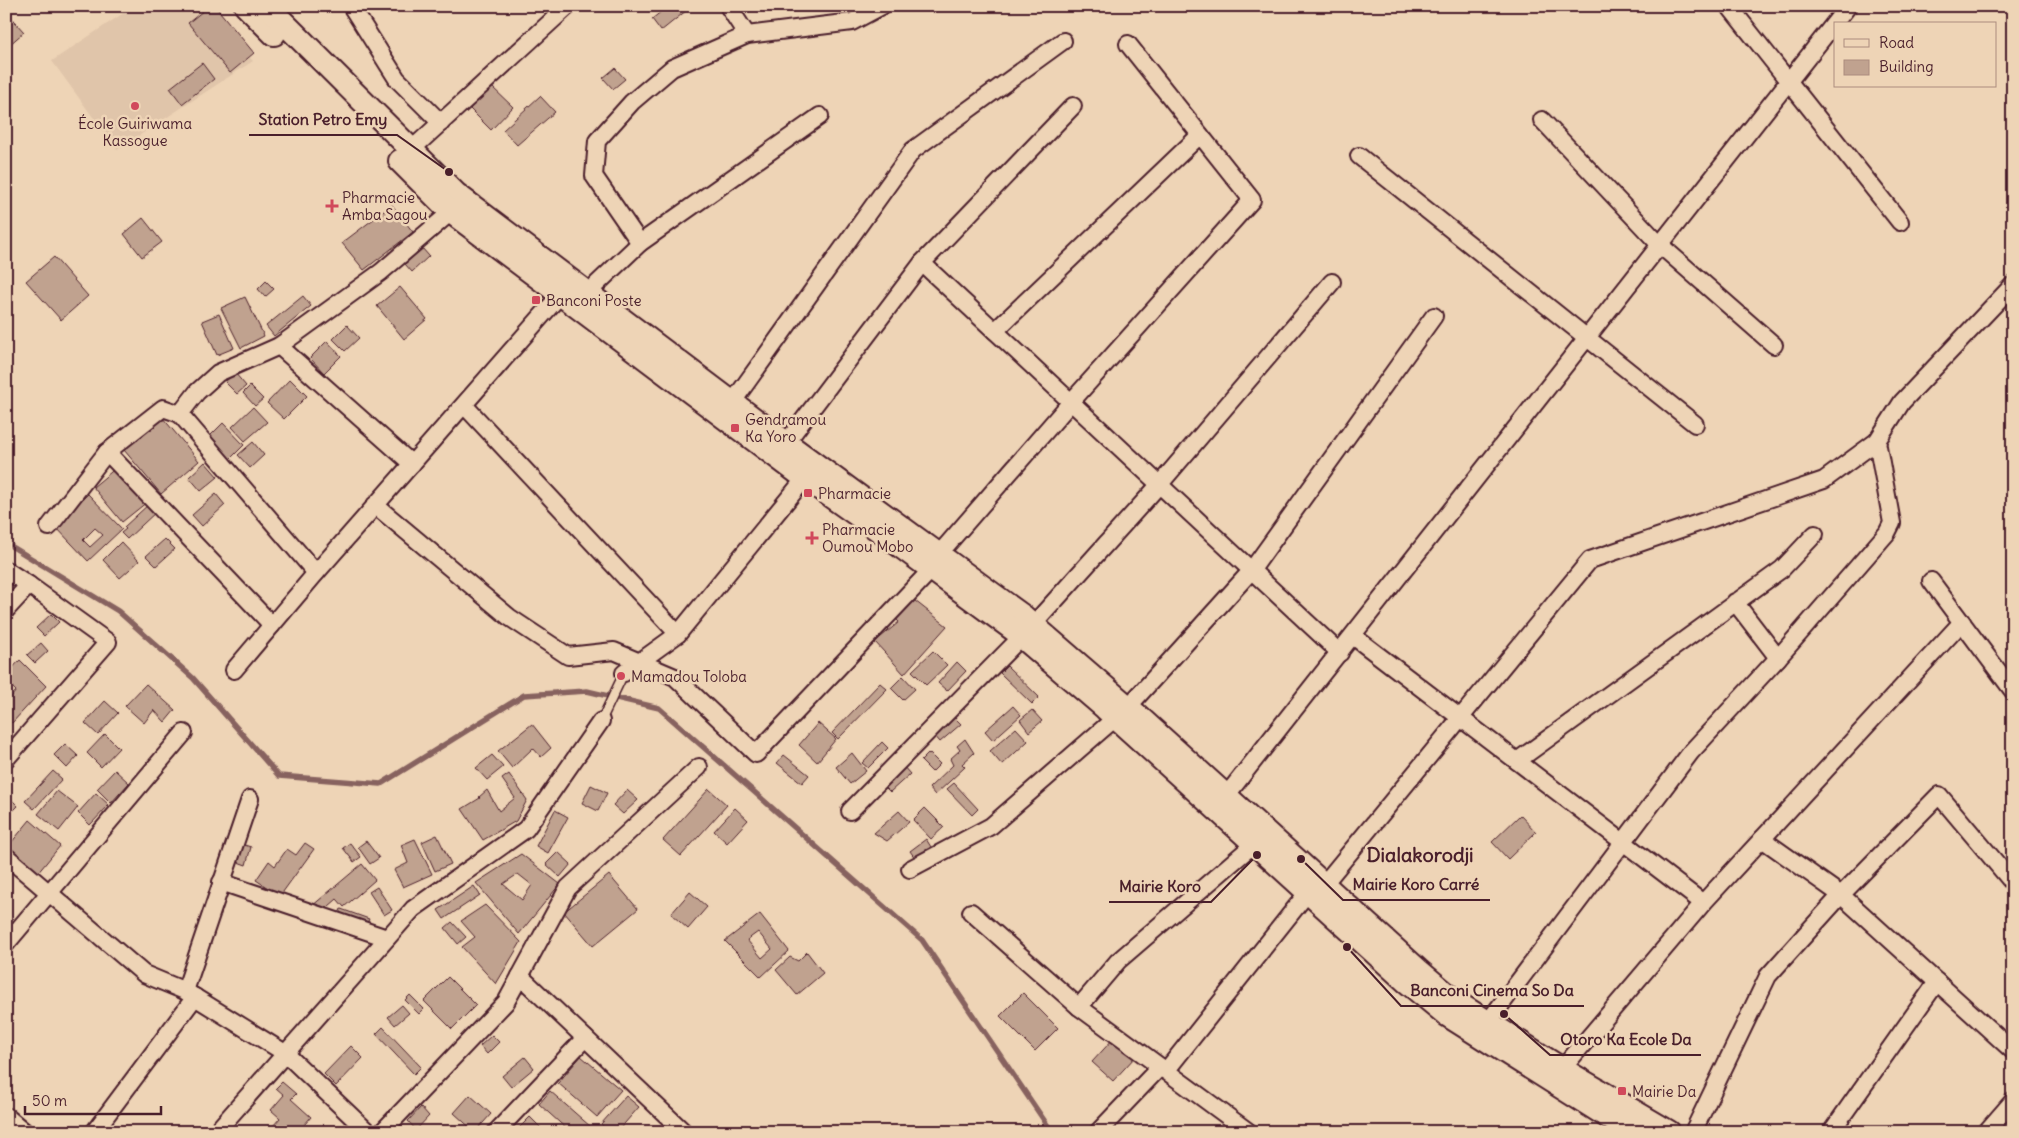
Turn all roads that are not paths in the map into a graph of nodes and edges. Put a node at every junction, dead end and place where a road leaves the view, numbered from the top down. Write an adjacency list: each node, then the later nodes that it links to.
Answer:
1 (246, 6): 22 (main road)
2 (267, 6): 20 (main road)
3 (351, 6): 18 (street)
4 (568, 6): 18 (street)
5 (728, 6): 11 (street)
6 (882, 6): 11 (street)
7 (1729, 6): 14 (street)
8 (1848, 6): 9 (street)
9 (1835, 22)
10 (1834, 24): 14 (street)
11 (747, 35): 24 (street)
12 (1064, 41): 36 (street)
13 (1128, 44): 19 (street)
14 (1788, 82): 23 (street); 25 (street)
15 (1073, 106): 26 (street)
16 (820, 116): 24 (street)
17 (1542, 120): 25 (street)
18 (441, 123): 20 (street)
19 (1200, 135): 31 (street); 35 (street)
20 (411, 150): 29 (main road)
21 (1359, 156): 32 (street)
22 (451, 212): 29 (main road); 34 (street)
23 (1900, 222)
24 (640, 243): 29 (street)
25 (1660, 245): 32 (street); 33 (street)
26 (922, 263): 31 (street); 41 (street)
27 (1332, 282): 45 (street)
28 (2013, 285): 40 (street)
29 (573, 294): 36 (main road); 37 (street); 44 (main road)
30 (1434, 316): 51 (street)
31 (995, 331): 35 (street)
32 (1587, 338): 39 (street); 61 (street)
33 (1774, 345)
34 (279, 346): 38 (street); 43 (street)
35 (1071, 402): 45 (street); 49 (street)
36 (732, 403): 41 (main road)
37 (464, 405): 43 (street); 60 (street)
38 (180, 414): 42 (street); 52 (street)
39 (1695, 424)
40 (1877, 441): 63 (street); 69 (street)
41 (786, 443): 44 (main road)
42 (107, 452): 47 (street); 58 (street)
43 (412, 464): 46 (street)
44 (810, 472): 49 (main road); 60 (street)
45 (1159, 485): 51 (street); 59 (street)
46 (375, 505): 52 (street); 64 (street)
47 (48, 528)
48 (1815, 534): 55 (street)
49 (936, 561): 59 (main road); 64 (street)
50 (6, 570): 54 (street)
51 (1251, 571): 62 (street); 68 (street)
52 (316, 573): 58 (street)
53 (1932, 581): 57 (street)
54 (29, 584): 56 (street); 72 (street)
55 (1735, 602): 63 (street); 73 (street)
56 (6, 610)
57 (1962, 622): 67 (street); 78 (street)
58 (272, 624): 65 (street)
59 (1027, 630): 68 (main road); 77 (street)
60 (678, 634): 64 (street)
61 (1353, 636): 62 (street); 69 (street)
62 (1340, 654): 75 (street)
63 (1778, 658): 79 (street)
64 (639, 662): 66 (street)
65 (234, 670)
66 (624, 673): 70 (lane)
67 (2013, 691)
68 (1122, 713): 75 (main road); 80 (main road); 82 (street)
69 (1460, 718): 73 (street); 85 (street)
70 (600, 721): 90 (street)
71 (184, 733): 86 (street)
72 (6, 759)
73 (1517, 761): 79 (street)
74 (699, 767): 92 (street)
75 (1226, 796): 85 (main road)
76 (250, 798): 83 (street)
77 (850, 811)
78 (1762, 839): 87 (street); 88 (street)
79 (1622, 842): 88 (street); 96 (street)
80 (1254, 844): 85 (main road); 95 (street)
81 (6, 856): 86 (street)
82 (910, 870)
83 (221, 882): 90 (street); 94 (street)
84 (2013, 883): 87 (street)
85 (1316, 888): 96 (main road); 100 (street); 113 (main road)
86 (49, 893): 91 (street); 94 (street)
87 (1841, 895): 93 (street); 115 (street)
88 (1702, 903): 101 (street)
89 (970, 912): 95 (street)
90 (387, 938): 99 (street)
91 (6, 944)
92 (520, 976): 97 (street); 108 (street)
93 (1937, 982): 98 (street); 116 (street)
94 (190, 994): 99 (street); 105 (street)
95 (1080, 1007): 100 (street)
96 (1488, 1022): 101 (main road)
97 (585, 1038): 109 (street); 110 (street)
98 (2013, 1052)
99 (285, 1053): 106 (street); 107 (street)
100 (1163, 1069): 111 (street); 112 (street)
101 (1562, 1069): 114 (main road)
102 (2013, 1101): 117 (street)
103 (6, 1116): 104 (street)
104 (26, 1132)
105 (94, 1132)
106 (216, 1132)
107 (368, 1132)
108 (382, 1132)
109 (496, 1132)
110 (684, 1132)
111 (1098, 1132)
112 (1249, 1132)
113 (1632, 1132)
114 (1669, 1132)
115 (1693, 1132)
116 (1831, 1132)
117 (1986, 1132)

